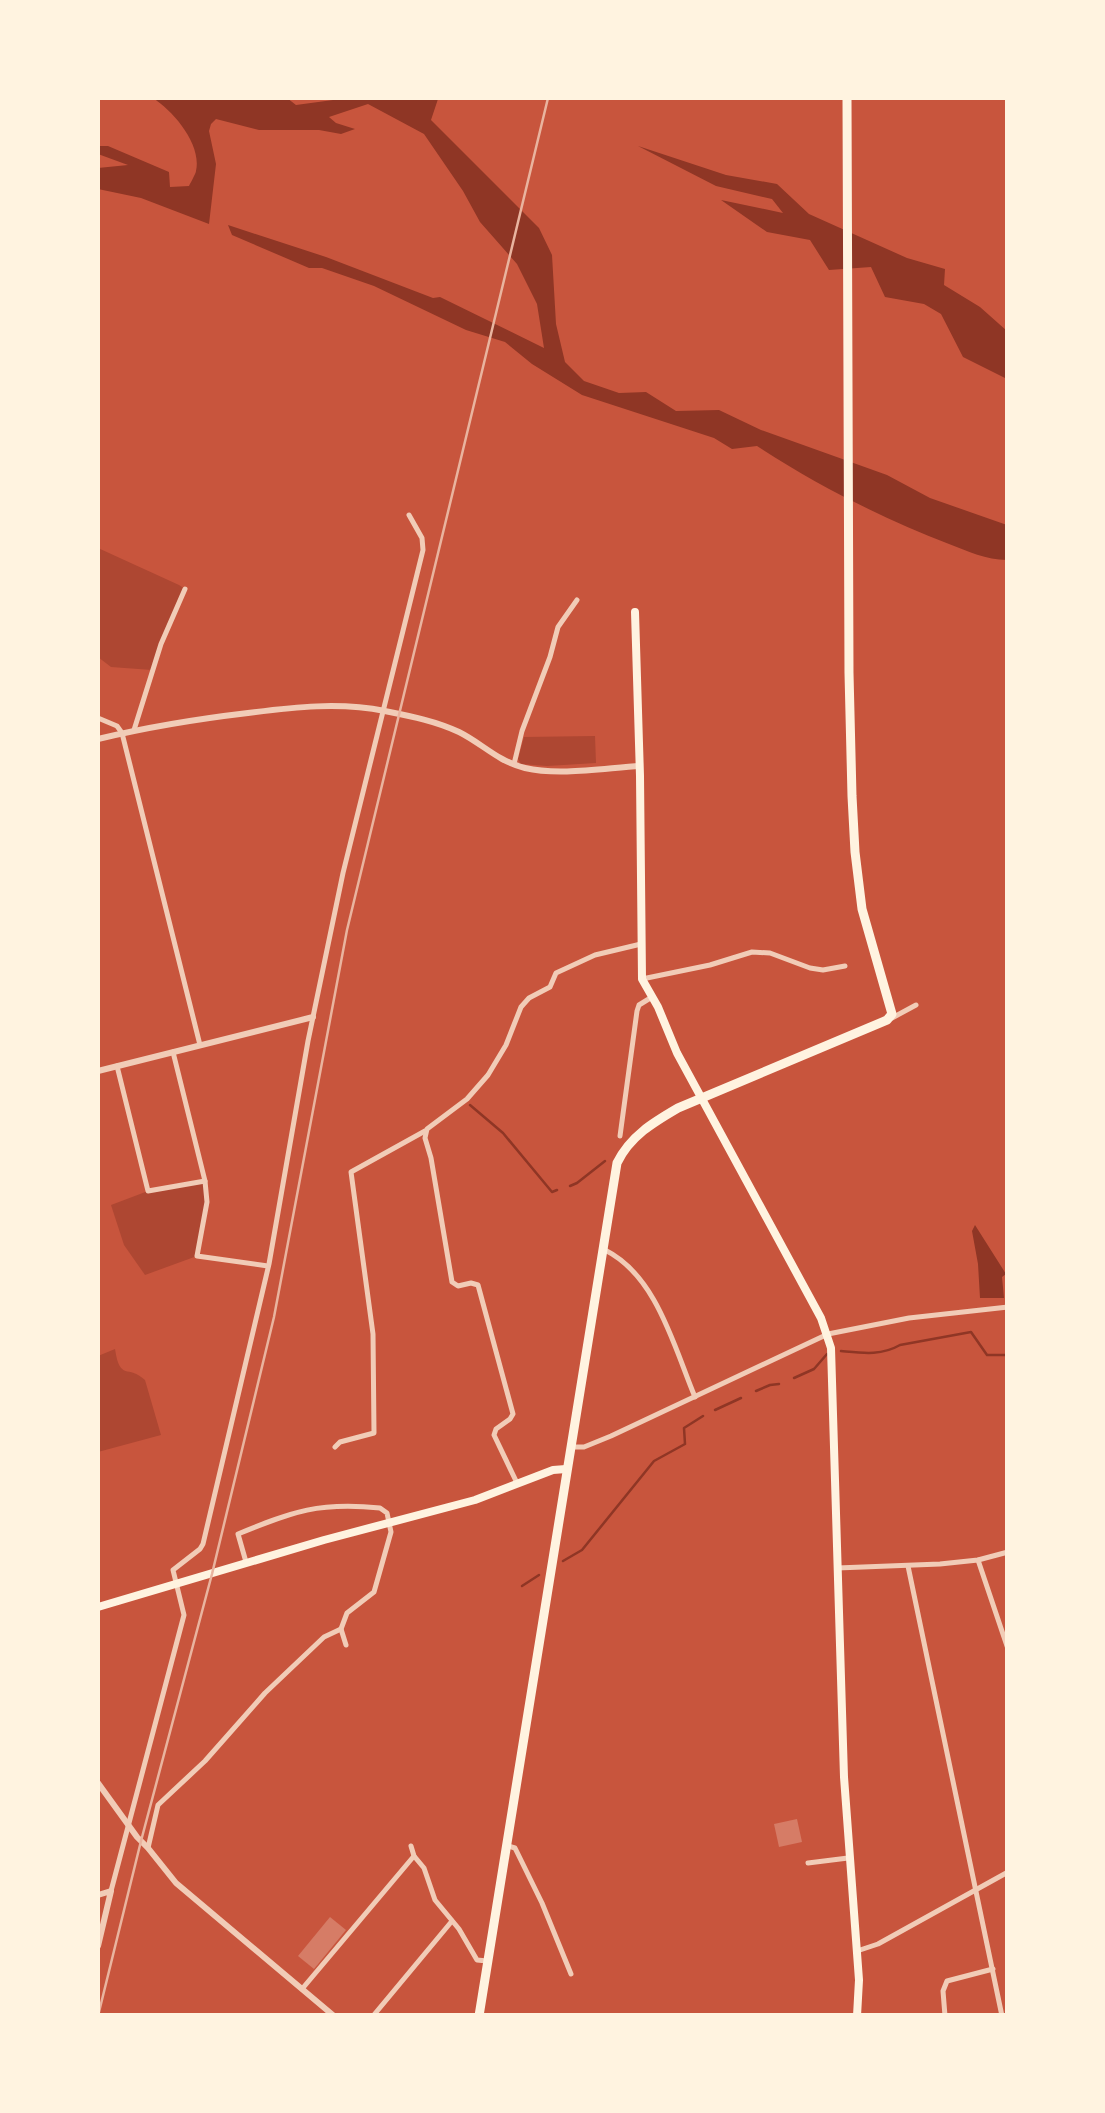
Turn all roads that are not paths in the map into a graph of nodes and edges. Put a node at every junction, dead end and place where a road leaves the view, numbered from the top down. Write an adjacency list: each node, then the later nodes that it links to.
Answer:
1 (847, 98): 19 (highway)
2 (408, 515): 6 (street)
3 (185, 590): 8 (street)
4 (578, 600): 11 (street)
5 (635, 612): 12 (main road)
6 (384, 711): 8 (street); 11 (street); 18 (street)
7 (98, 718): 9 (street)
8 (134, 730): 9 (street)
9 (122, 733): 10 (street); 20 (street)
10 (98, 739)
11 (514, 765): 12 (street)
12 (640, 766): 13 (main road)
13 (640, 944): 15 (main road); 25 (street)
14 (844, 966): 15 (street)
15 (642, 979): 16 (main road)
16 (652, 998): 24 (main road); 26 (street)
17 (916, 1006): 19 (street)
18 (314, 1017): 20 (street); 29 (street)
19 (887, 1020): 24 (highway)
20 (200, 1045): 21 (street)
21 (173, 1052): 22 (street); 27 (street)
22 (118, 1066): 23 (street); 27 (street)
23 (98, 1071)
24 (703, 1098): 28 (highway); 31 (main road)
25 (428, 1129): 33 (street); 36 (street)
26 (620, 1136)
27 (205, 1181): 29 (street)
28 (603, 1248): 32 (street); 34 (highway)
29 (268, 1266): 43 (street)
30 (1008, 1307): 31 (street)
31 (828, 1334): 32 (street); 42 (main road)
32 (695, 1397): 34 (street)
33 (336, 1447)
34 (570, 1447): 35 (highway)
35 (566, 1469): 36 (main road); 51 (highway)
36 (517, 1483): 37 (main road)
37 (389, 1522): 40 (main road); 40 (street); 45 (street)
38 (1008, 1552): 39 (street)
39 (978, 1560): 41 (street); 47 (street)
40 (246, 1564): 43 (main road)
41 (908, 1566): 42 (street); 57 (street)
42 (837, 1568): 54 (main road)
43 (176, 1584): 44 (main road); 49 (street)
44 (98, 1607)
45 (340, 1630): 46 (street); 52 (street)
46 (346, 1645)
47 (1008, 1648)
48 (98, 1783): 49 (street)
49 (127, 1824): 52 (street); 58 (street)
50 (411, 1846): 53 (street)
51 (506, 1846): 63 (highway); 65 (street)
52 (148, 1848): 66 (street)
53 (414, 1856): 60 (street); 66 (street)
54 (848, 1858): 55 (street); 62 (main road)
55 (808, 1863)
56 (1008, 1872): 57 (street)
57 (977, 1889): 62 (street); 64 (street)
58 (111, 1891): 59 (street); 61 (street)
59 (98, 1895)
60 (452, 1921): 63 (street); 70 (street)
61 (98, 1946)
62 (857, 1951): 72 (main road)
63 (487, 1961): 71 (highway)
64 (993, 1969): 73 (street); 74 (street)
65 (571, 1974)
66 (302, 1988): 67 (street)
67 (326, 2008): 68 (street); 69 (street)
68 (319, 2016)
69 (334, 2016)
70 (373, 2016)
71 (479, 2016)
72 (858, 2016)
73 (945, 2016)
74 (1002, 2016)

